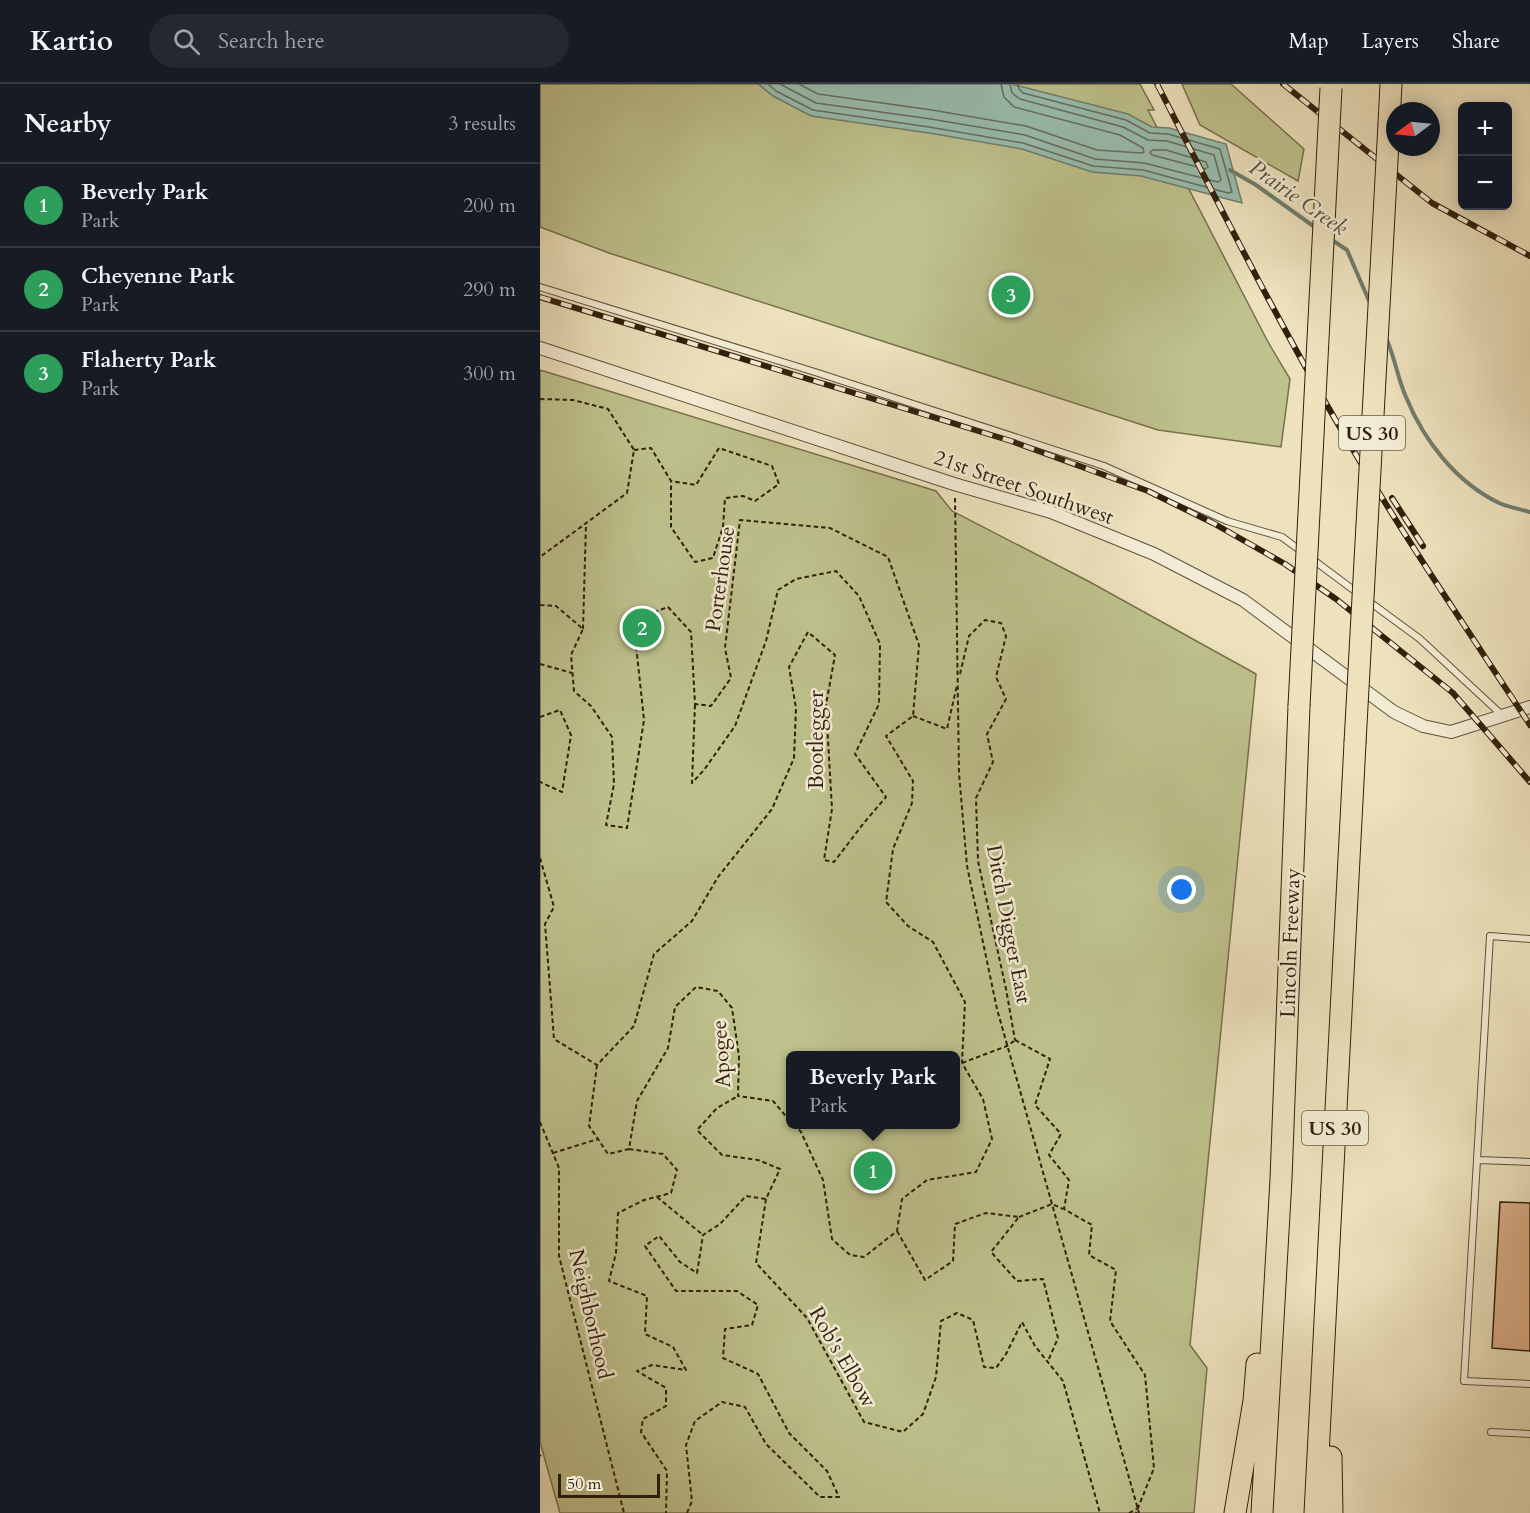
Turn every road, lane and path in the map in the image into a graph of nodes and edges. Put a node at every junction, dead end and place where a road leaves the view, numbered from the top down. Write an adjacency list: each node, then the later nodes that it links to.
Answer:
1 (1391, 84): 45 (highway, US 30, bridge)
2 (1331, 86): 37 (highway, Lincoln Freeway / US 30, bridge)
3 (540, 287): 19 (lane)
4 (540, 348): 8 (street, 21st Street Southwest)
5 (540, 399): 6 (path)
6 (633, 450): 7 (path); 9 (path)
7 (671, 481): 7 (path)
8 (954, 484): 15 (path); 19 (street, 21st Street Southwest)
9 (586, 523): 10 (path); 12 (path)
10 (540, 557)
11 (540, 605): 12 (path)
12 (583, 629): 14 (path)
13 (540, 664): 14 (path)
14 (572, 674): 16 (path, Porterhouse)
15 (958, 680): 18 (path); 24 (path, Ditch Digger East); 25 (path)
16 (694, 704): 18 (path, Porterhouse); 27 (path, Bootlegger)
17 (1529, 708): 19 (street, 21st Street Southwest)
18 (913, 716): 26 (path)
19 (1504, 716)
20 (540, 717): 21 (path)
21 (540, 782)
22 (540, 858): 27 (path)
23 (1530, 939): 35 (lane)
24 (1015, 1040): 25 (path); 41 (path)
25 (1007, 1046): 26 (path); 40 (path)
26 (962, 1064): 43 (path)
27 (597, 1065): 32 (path)
28 (738, 1096): 29 (path, Apogee); 33 (path, Apogee); 39 (path)
29 (786, 1116)
30 (540, 1122): 34 (path, Neighborhood)
31 (798, 1129): 43 (path)
32 (598, 1139): 33 (path); 34 (path)
33 (629, 1149): 38 (path)
34 (553, 1153): 51 (path, Neighborhood)
35 (1477, 1160): 36 (lane); 47 (lane)
36 (1530, 1162)
37 (1281, 1179): 57 (highway); 58 (highway, US 30)
38 (657, 1197): 44 (path); 52 (path)
39 (766, 1198): 44 (path); 46 (path, Rob's Elbow)
40 (1052, 1204): 41 (path); 42 (path); 50 (path)
41 (1064, 1209): 50 (path)
42 (1019, 1217): 43 (path); 46 (path)
43 (897, 1231)
44 (703, 1235): 53 (path)
45 (1327, 1280): 59 (highway, US 30); 60 (highway)
46 (1047, 1361): 54 (path, Rob's Elbow)
47 (1530, 1384)
48 (1491, 1432): 49 (lane)
49 (1530, 1434)
50 (1138, 1508): 55 (path); 56 (path)
51 (624, 1513)
52 (666, 1513)
53 (687, 1513)
54 (1100, 1513)
55 (1129, 1513)
56 (1138, 1513)
57 (1235, 1513)
58 (1262, 1513)
59 (1315, 1513)
60 (1332, 1513)

